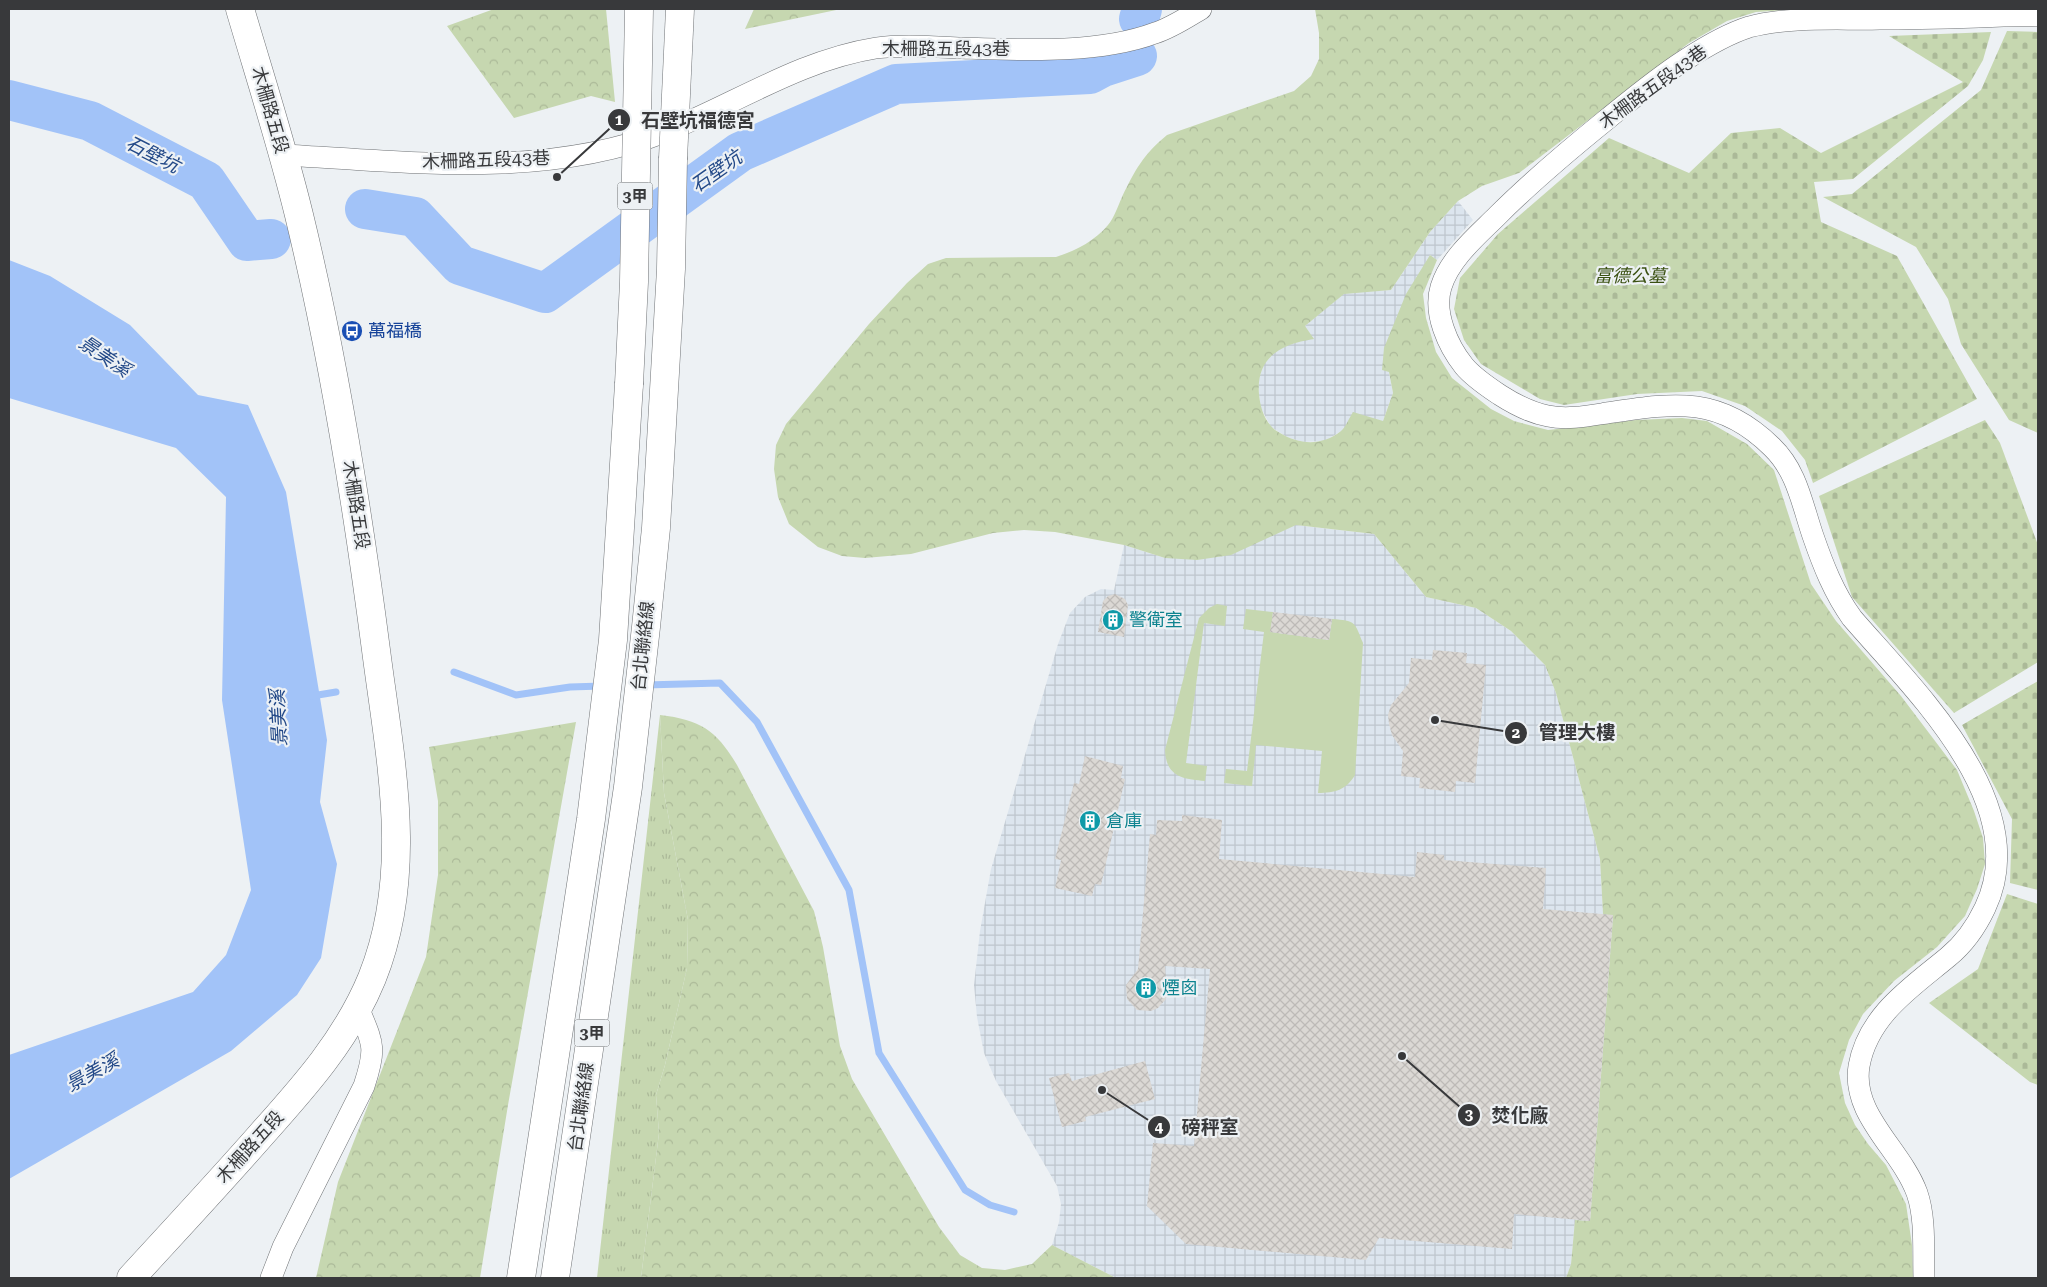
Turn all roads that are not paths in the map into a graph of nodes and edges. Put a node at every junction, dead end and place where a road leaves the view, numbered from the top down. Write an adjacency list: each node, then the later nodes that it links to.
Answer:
1 (240, 9): 7 (main road, 木柵路五段)
2 (639, 9): 12 (main road, 台北聯絡線 / 3甲, bridge)
3 (668, 9): 8 (main road, 台北聯絡線 / 3甲, bridge)
4 (680, 9): 8 (main road, bridge)
5 (1201, 9): 7 (street, 木柵路五段43巷)
6 (2038, 16): 14 (street, 木柵路五段43巷)
7 (284, 156): 9 (main road, 木柵路五段)
8 (673, 159): 13 (main road, 台北聯絡線 / 3甲)
9 (358, 1007): 10 (main road, 木柵路五段); 11 (street)
10 (131, 1278)
11 (272, 1278)
12 (521, 1278)
13 (555, 1278)
14 (1924, 1278)

